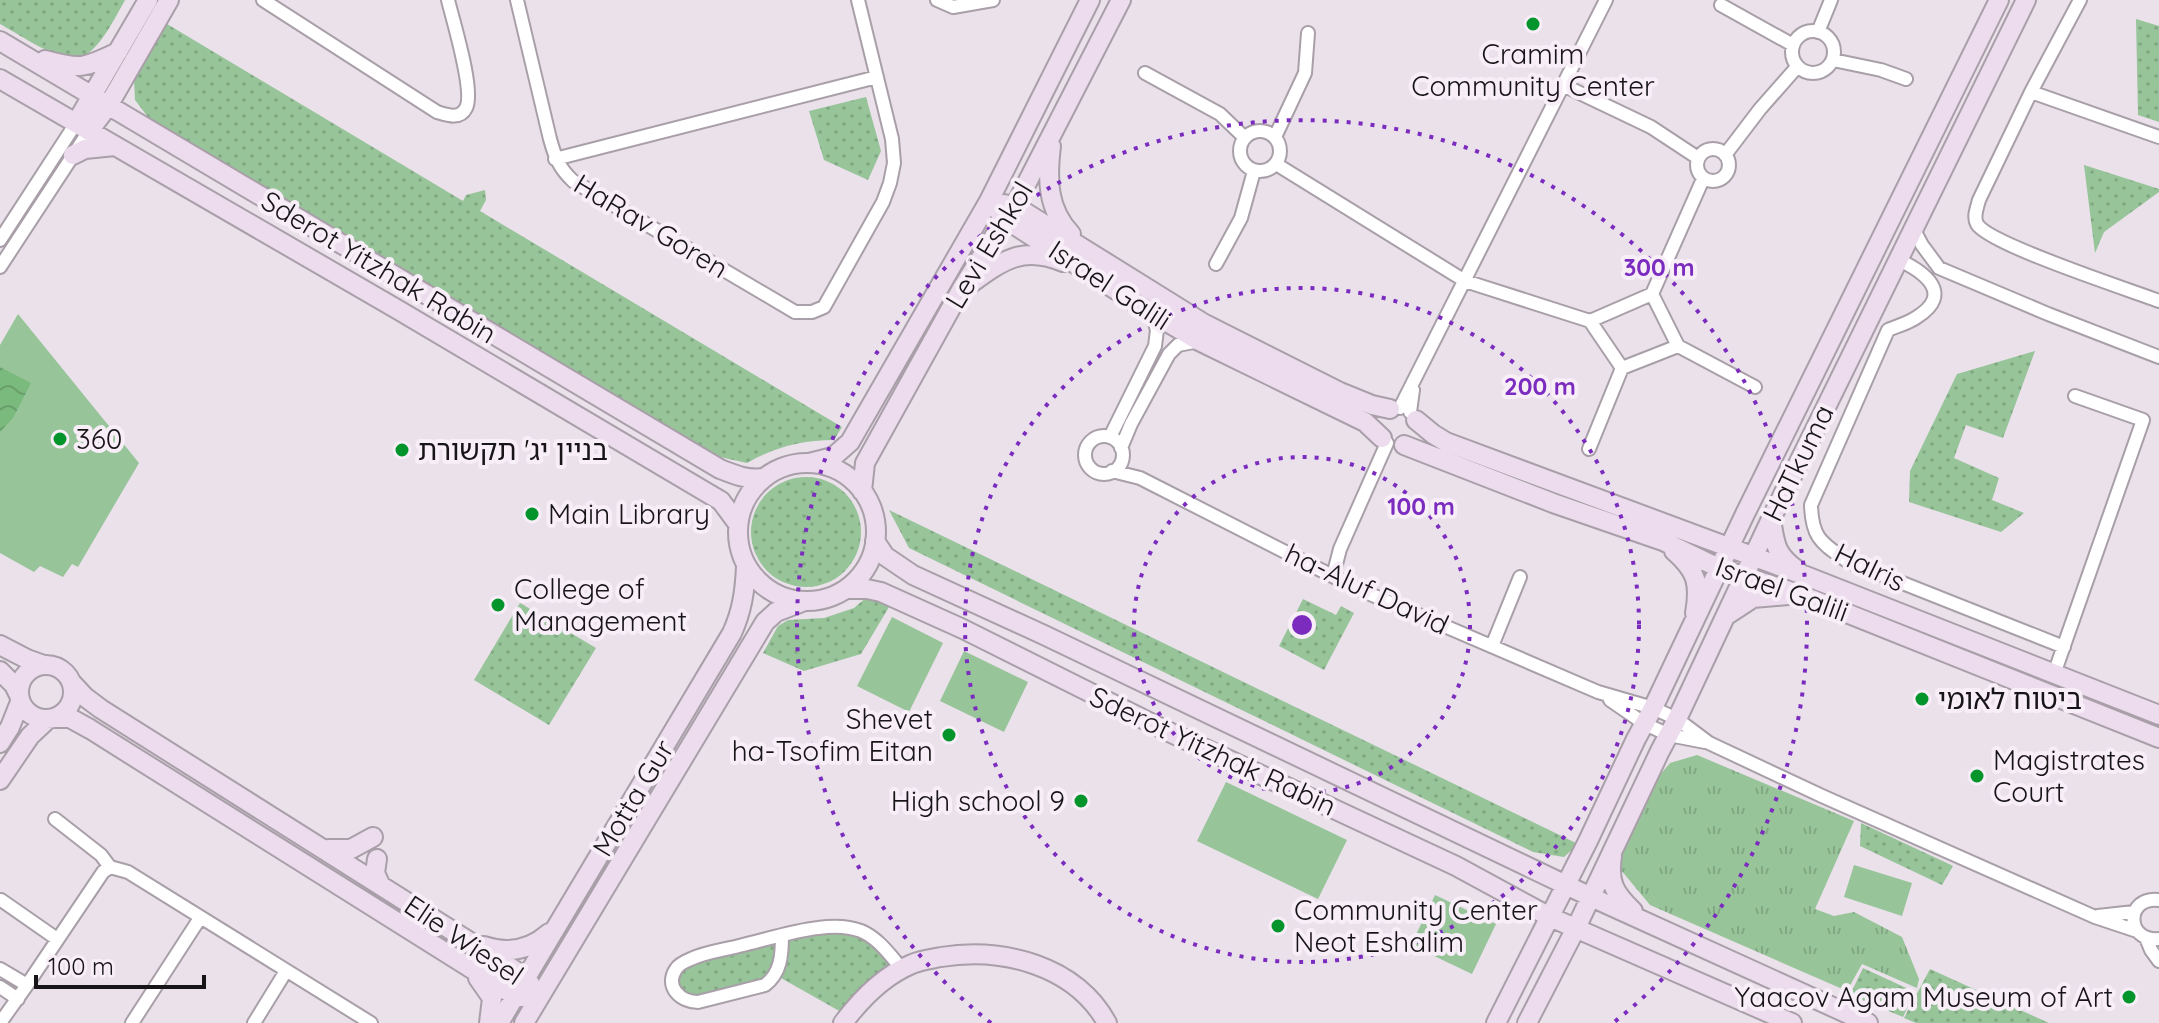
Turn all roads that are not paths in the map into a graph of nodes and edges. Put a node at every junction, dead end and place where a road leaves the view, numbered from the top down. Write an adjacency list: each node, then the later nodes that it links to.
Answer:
1 (148, 0): 21 (main road)
2 (169, 0): 25 (main road)
3 (263, 0): 4 (street)
4 (448, 0)
5 (517, 0): 43 (street, HaRav Goren)
6 (858, 0): 27 (street)
7 (937, 0): 8 (street)
8 (993, 0)
9 (1090, 0): 47 (main road, Levi Eshkol)
10 (1121, 0): 35 (main road, Levi Eshkol)
11 (1606, 0): 30 (street)
12 (1831, 0): 17 (street)
13 (1999, 0): 78 (main road, HaTkuma)
14 (2026, 0): 49 (main road, HaTkuma)
15 (2080, 0): 31 (street)
16 (1721, 5): 20 (street)
17 (1818, 32): 20 (street); 23 (street)
18 (1308, 33): 36 (street)
19 (0, 41): 22 (main road, Sderot Yitzhak Rabin)
20 (1793, 45): 24 (street)
21 (118, 52): 22 (main road); 32 (main road)
22 (22, 54): 32 (main road, Sderot Yitzhak Rabin)
23 (1833, 60): 24 (street); 29 (street)
24 (1797, 67): 41 (street)
25 (128, 72): 32 (main road); 34 (main road)
26 (1145, 73): 38 (street)
27 (877, 77): 43 (street); 43 (street, HaRav Goren)
28 (0, 79): 33 (main road, Sderot Yitzhak Rabin)
29 (1906, 79)
30 (1563, 85): 42 (street); 56 (street)
31 (2031, 92): 37 (street); 59 (street)
32 (100, 101): 33 (main road); 34 (main road, Sderot Yitzhak Rabin)
33 (82, 127): 39 (main road, Sderot Yitzhak Rabin); 40 (street); 50 (street)
34 (147, 129): 75 (main road, Sderot Yitzhak Rabin)
35 (1052, 136): 48 (main road, Levi Eshkol); 51 (main road)
36 (1275, 137): 38 (street); 44 (street)
37 (2159, 137)
38 (1245, 138): 45 (street)
39 (115, 146): 40 (main road); 80 (main road, Sderot Yitzhak Rabin)
40 (73, 155): 54 (street)
41 (1725, 155): 42 (street); 46 (street)
42 (1698, 158): 46 (street)
43 (555, 159)
44 (1276, 164): 45 (street); 56 (street)
45 (1254, 171): 53 (street)
46 (1703, 179): 58 (street)
47 (989, 201): 48 (main road, Israel Galili); 73 (main road, Levi Eshkol)
48 (1010, 212): 51 (main road, Israel Galili); 55 (main road, Israel Galili); 57 (main road, Levi Eshkol)
49 (1913, 228): 52 (main road, HaTkuma); 64 (street)
50 (0, 240)
51 (1087, 251): 68 (main road, Israel Galili)
52 (1897, 259): 79 (main road, HaTkuma); 98 (street, HaIris)
53 (1216, 264)
54 (0, 267)
55 (1102, 279): 57 (main road); 60 (main road, Israel Galili)
56 (1465, 281): 61 (street); 68 (street)
57 (961, 290): 77 (main road, Levi Eshkol)
58 (1652, 294): 61 (street); 63 (street)
59 (2159, 301)
60 (1152, 313): 62 (main road, Israel Galili); 69 (street)
61 (1590, 321): 65 (street)
62 (1199, 341): 70 (main road, Israel Galili); 72 (street)
63 (1678, 346): 65 (street); 66 (street)
64 (2159, 357)
65 (1622, 368): 71 (street)
66 (1755, 387)
67 (2075, 396): 98 (street)
68 (1404, 412): 70 (main road); 70 (main road); 81 (main road, Israel Galili)
69 (1110, 437): 72 (street); 74 (street)
70 (1392, 443): 83 (main road, Israel Galili); 88 (street)
71 (1589, 449)
72 (1122, 453): 74 (street); 76 (street, ha-Aluf David)
73 (809, 463): 75 (main road); 77 (main road)
74 (1112, 471): 76 (street, ha-Aluf David)
75 (763, 478): 80 (main road)
76 (1140, 478): 88 (street, ha-Aluf David)
77 (862, 491): 82 (main road)
78 (1745, 514): 81 (main road); 84 (main road, HaTkuma)
79 (1771, 519): 85 (main road, HaTkuma); 91 (main road)
80 (738, 524): 86 (main road)
81 (1682, 532): 84 (main road, Israel Galili)
82 (875, 541): 92 (main road); 117 (main road, Sderot Yitzhak Rabin)
83 (1663, 541): 87 (main road, Israel Galili); 94 (main road)
84 (1730, 549): 85 (main road, Israel Galili); 87 (main road, HaTkuma)
85 (1753, 557): 90 (main road, HaTkuma); 91 (main road, Israel Galili)
86 (746, 566): 93 (main road); 130 (main road, Motta Gur)
87 (1721, 569): 90 (main road, Israel Galili); 94 (main road, HaTkuma)
88 (1333, 576): 97 (street, ha-Aluf David)
89 (1520, 577): 97 (street)
90 (1743, 577): 91 (main road, Israel Galili); 95 (main road, HaTkuma)
91 (1803, 585): 95 (main road); 101 (main road, Israel Galili); 108 (main road, Israel Galili)
92 (846, 589): 93 (main road); 121 (main road, Sderot Yitzhak Rabin)
93 (802, 602): 149 (main road, Motta Gur)
94 (1692, 627): 105 (main road, HaTkuma)
95 (1719, 627): 107 (main road, HaTkuma)
96 (0, 645): 99 (main road)
97 (1492, 646): 105 (street, ha-Aluf David)
98 (2064, 647): 101 (street)
99 (44, 665): 102 (main road); 103 (main road)
100 (0, 671): 103 (main road)
101 (2054, 674): 104 (main road, Israel Galili)
102 (72, 683): 106 (main road); 115 (main road, Elie Wiesel)
103 (19, 698): 106 (main road); 109 (main road)
104 (2159, 715)
105 (1649, 716): 107 (street, ha-Aluf David); 113 (main road, HaTkuma)
106 (50, 719): 110 (main road); 139 (main road, Elie Wiesel)
107 (1673, 727): 114 (main road, HaTkuma); 127 (street, ha-Aluf David)
108 (2159, 738)
109 (0, 743)
110 (0, 780)
111 (55, 819): 118 (street)
112 (373, 837): 115 (main road)
113 (1588, 841): 117 (main road); 120 (main road, HaTkuma)
114 (1614, 846): 123 (main road, HaTkuma); 129 (main road)
115 (324, 848): 119 (main road, Elie Wiesel)
116 (377, 859): 119 (main road)
117 (1524, 865): 120 (main road, Sderot Yitzhak Rabin)
118 (110, 867): 128 (street); 134 (street)
119 (380, 884): 135 (main road, Elie Wiesel)
120 (1566, 884): 123 (main road, Sderot Yitzhak Rabin); 126 (main road, HaTkuma)
121 (1504, 892): 126 (main road, Sderot Yitzhak Rabin); 137 (main road)
122 (2157, 896): 125 (street)
123 (1591, 897): 129 (main road, Sderot Yitzhak Rabin); 131 (main road, HaTkuma)
124 (1, 900): 134 (street)
125 (2134, 912): 127 (street); 133 (street)
126 (1550, 917): 131 (main road, Sderot Yitzhak Rabin); 137 (main road, HaTkuma)
127 (2095, 917): 133 (street, ha-Aluf David)
128 (200, 918): 142 (street); 151 (street)
129 (1644, 921): 162 (main road, Sderot Yitzhak Rabin)
130 (560, 923): 135 (main road); 143 (main road, Motta Gur)
131 (1576, 928): 136 (main road, Sderot Yitzhak Rabin); 144 (main road, HaTkuma)
132 (782, 935): 132 (street); 141 (street)
133 (2150, 938): 138 (street)
134 (57, 939): 145 (street)
135 (467, 940): 143 (main road, Elie Wiesel)
136 (1634, 954): 144 (main road); 161 (main road)
137 (1529, 959): 159 (main road, HaTkuma)
138 (2159, 959)
139 (462, 962): 147 (main road, Elie Wiesel); 154 (main road)
140 (0, 969): 145 (street)
141 (902, 969): 157 (main road); 158 (main road)
142 (286, 971): 152 (street); 153 (street)
143 (527, 978): 147 (main road, Motta Gur); 149 (main road, Elie Wiesel)
144 (1549, 981): 160 (main road)
145 (27, 985): 148 (street)
146 (0, 987): 148 (street)
147 (515, 996): 149 (main road, Elie Wiesel); 155 (main road, Motta Gur)
148 (18, 999): 150 (street)
149 (538, 999): 156 (main road, Motta Gur)
150 (0, 1023)
151 (132, 1023)
152 (254, 1023)
153 (371, 1023)
154 (489, 1023)
155 (499, 1023)
156 (524, 1023)
157 (843, 1023)
158 (1107, 1023)
159 (1496, 1023)
160 (1527, 1023)
161 (1792, 1023)
162 (1868, 1023)

